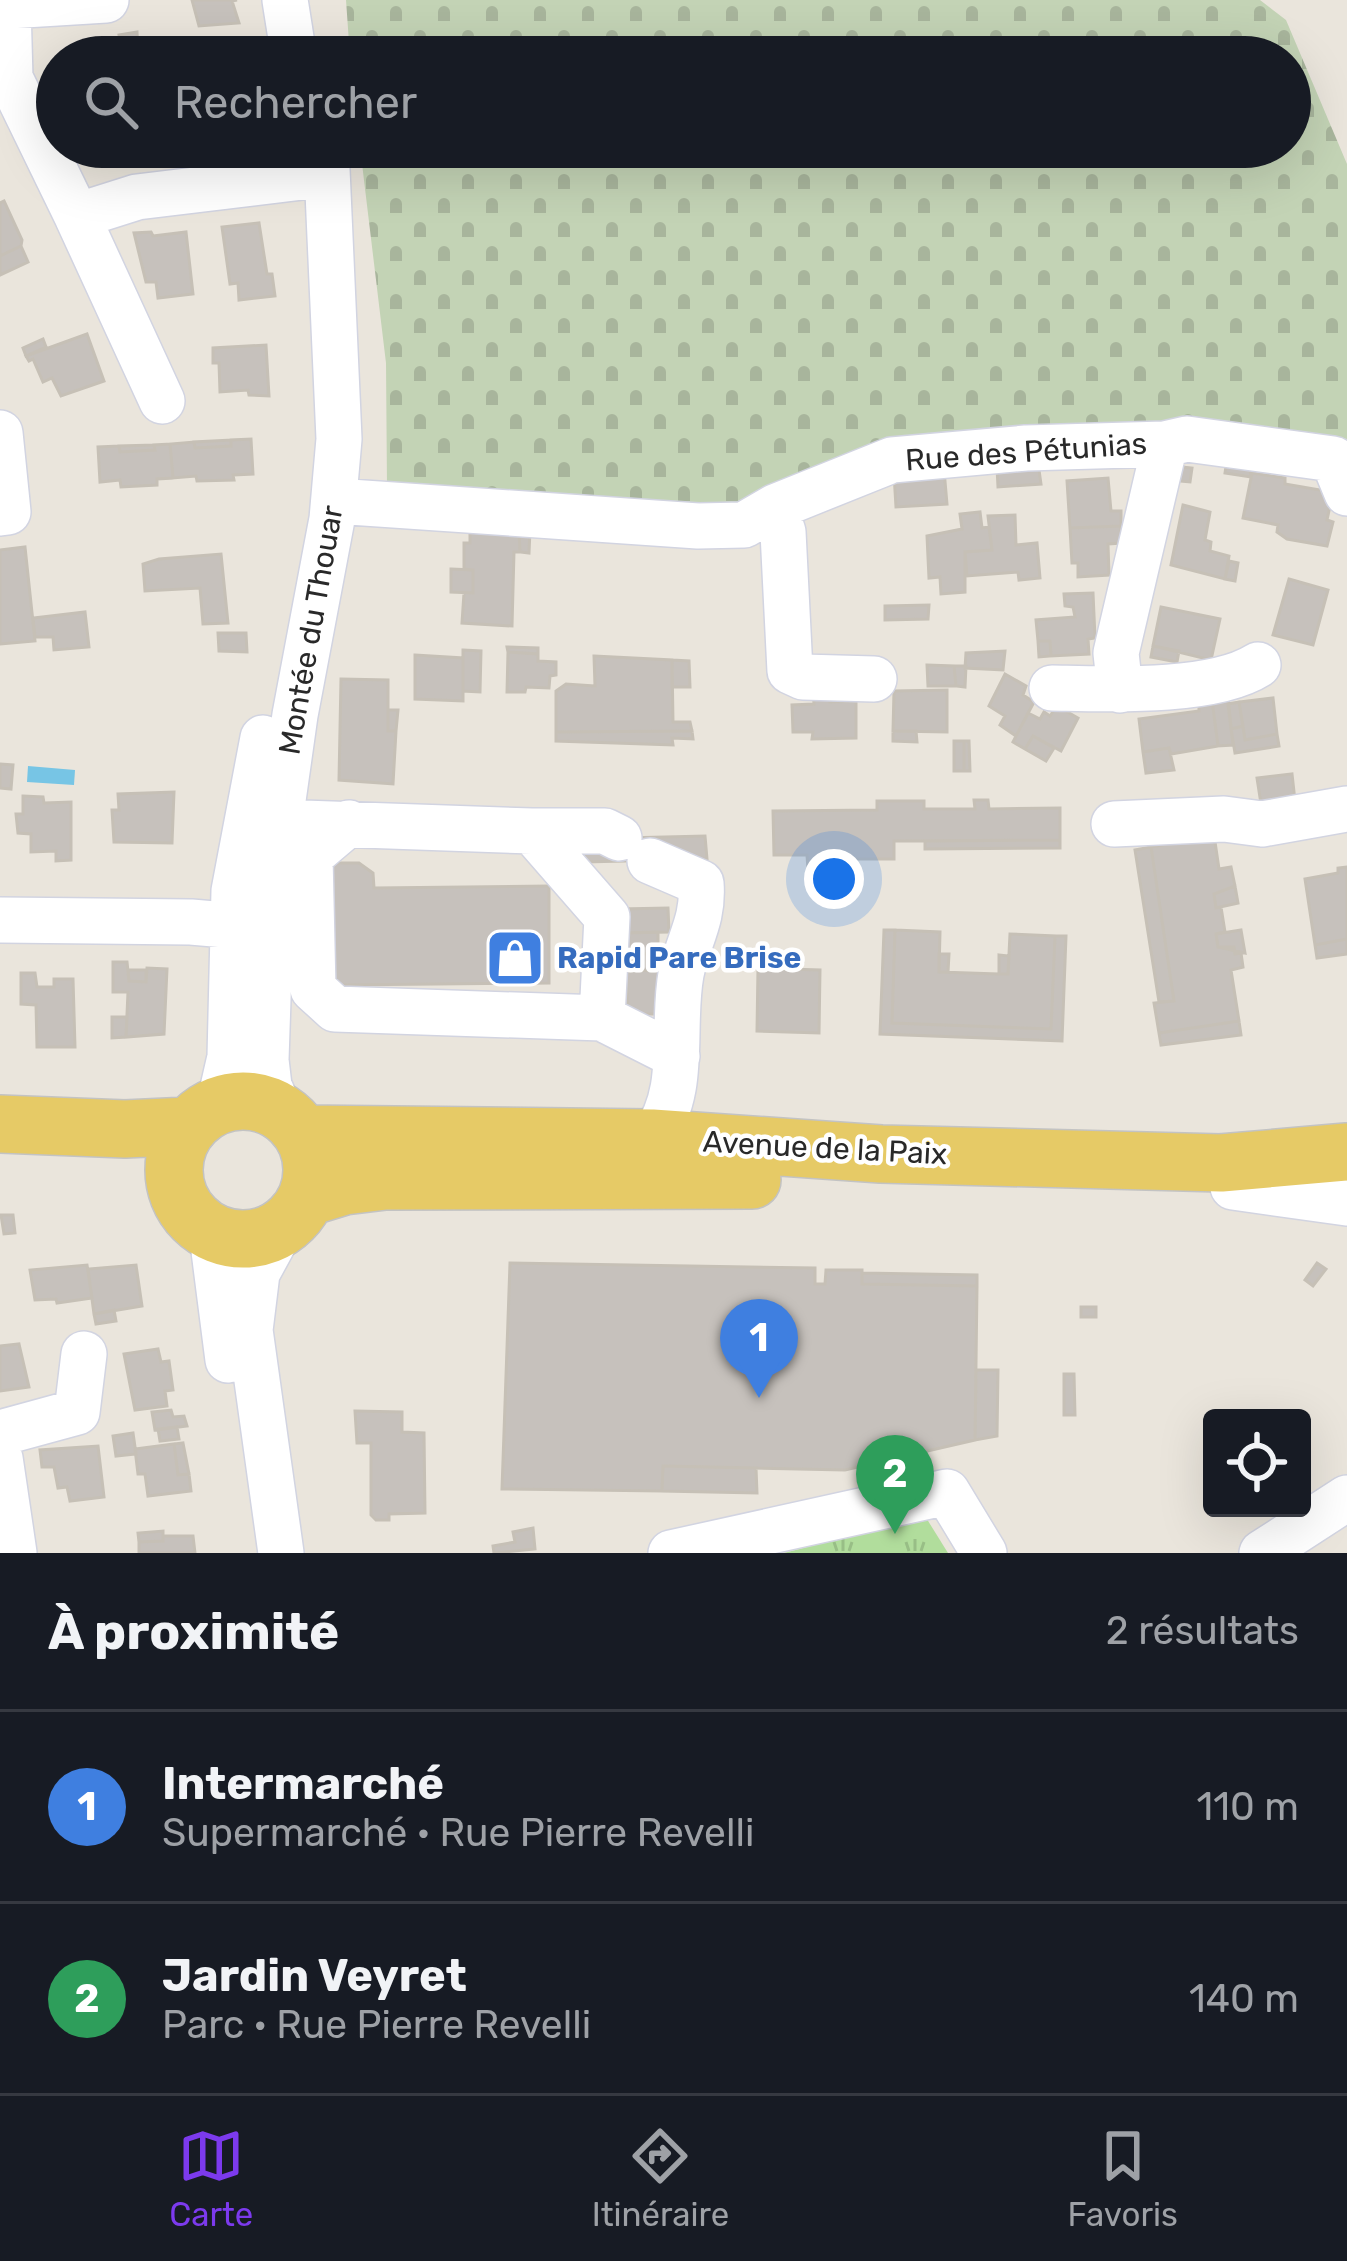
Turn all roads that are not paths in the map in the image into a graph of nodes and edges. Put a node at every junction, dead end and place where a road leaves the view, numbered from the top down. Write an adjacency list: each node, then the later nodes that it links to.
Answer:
1 (106, 0): 6 (street)
2 (285, 0): 4 (street)
3 (308, 0): 5 (street)
4 (291, 36)
5 (313, 36)
6 (36, 132)
7 (54, 168): 11 (street)
8 (281, 168): 11 (street)
9 (316, 168): 24 (street, Montée du Thouar)
10 (317, 168): 16 (street, Montée du Thouar)
11 (77, 216): 12 (street)
12 (162, 401)
13 (0, 433): 18 (street)
14 (1165, 444): 15 (street, Rue des Pétunias); 17 (street, Rue des Pétunias); 22 (street)
15 (1347, 493)
16 (335, 501): 17 (street, Rue des Pétunias); 24 (street, Montée du Thouar)
17 (775, 507): 20 (street)
18 (0, 513)
19 (1258, 664): 22 (street)
20 (874, 679)
21 (1052, 688): 22 (street)
22 (1120, 689)
23 (1347, 808): 26 (street)
24 (262, 823): 25 (street); 29 (street, Montée du Thouar)
25 (349, 823): 27 (street); 30 (street)
26 (1114, 824)
27 (532, 831): 30 (street); 31 (street)
28 (0, 920): 29 (street)
29 (250, 927): 32 (street, Montée du Thouar); 33 (street, Montée du Thouar)
30 (602, 1018): 31 (street)
31 (677, 1056): 35 (street)
32 (204, 1116): 33 (main road); 34 (main road); 41 (main road)
33 (291, 1123): 35 (main road, Avenue de la Paix); 42 (main road)
34 (0, 1124)
35 (652, 1138): 36 (main road, Avenue de la Paix)
36 (1347, 1152)
37 (0, 1160): 41 (main road)
38 (1347, 1186): 39 (main road, Avenue de la Paix)
39 (1233, 1187): 40 (street); 42 (main road, Avenue de la Paix)
40 (1347, 1204)
41 (189, 1206): 42 (main road); 48 (street)
42 (294, 1213): 49 (street)
43 (84, 1354): 44 (street)
44 (0, 1433)
45 (0, 1458): 47 (street)
46 (1347, 1498): 52 (street)
47 (14, 1553)
48 (253, 1553)
49 (281, 1553)
50 (671, 1553): 51 (street)
51 (984, 1553)
52 (1262, 1553)

